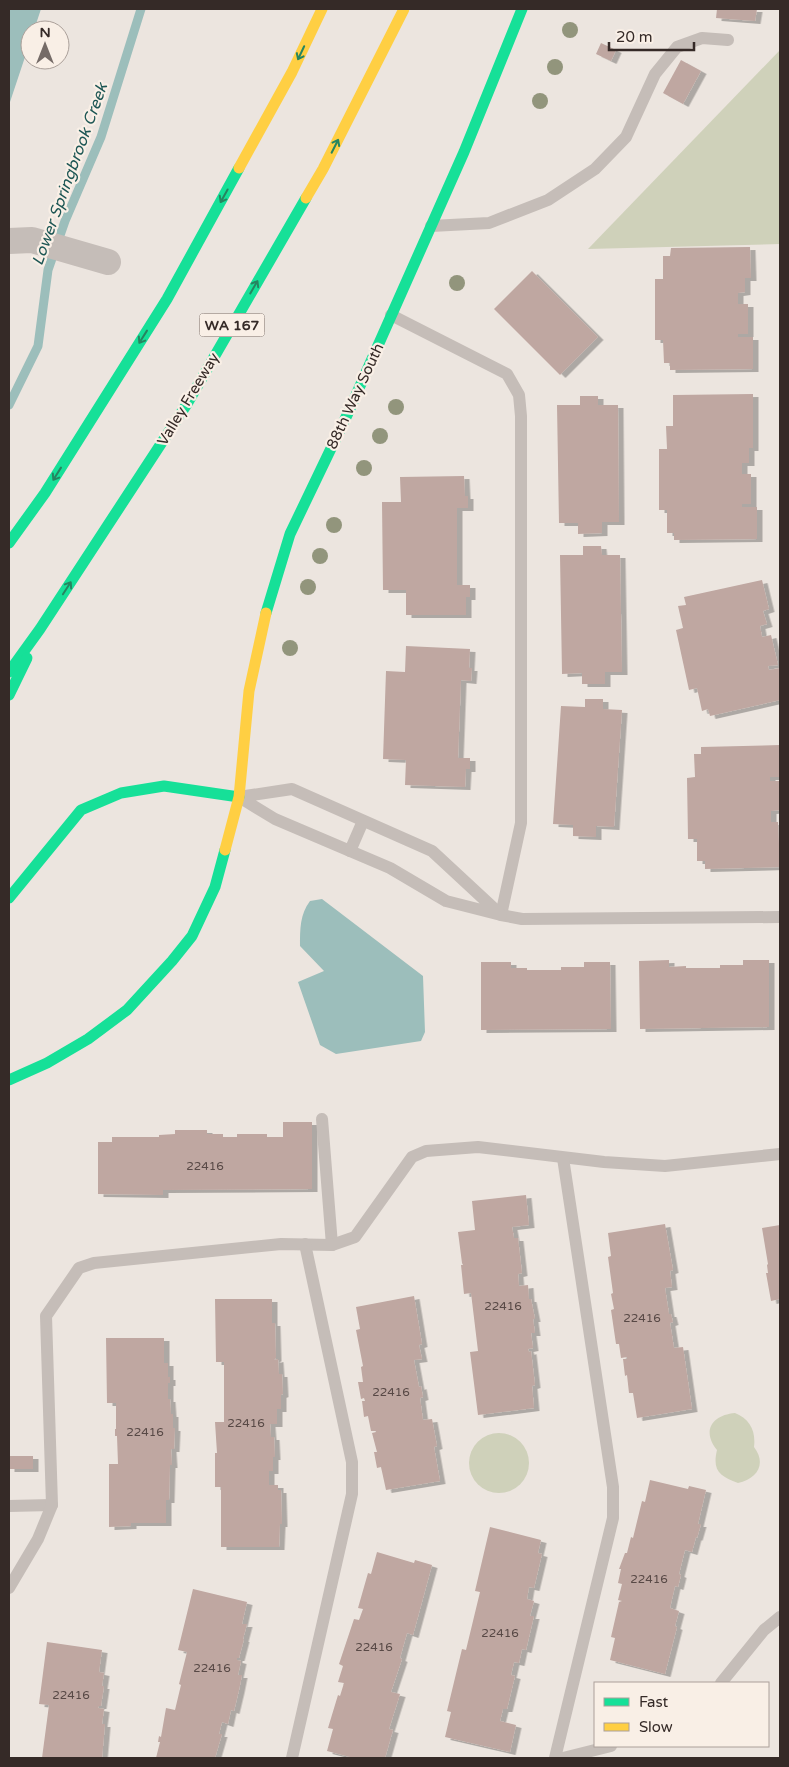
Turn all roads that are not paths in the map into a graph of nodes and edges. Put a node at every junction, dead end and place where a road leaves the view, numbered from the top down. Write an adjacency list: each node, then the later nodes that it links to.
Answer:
1 (322, 9): 9 (main road, one-way to 9)
2 (404, 9): 10 (main road, Valley Freeway / WA 167, one-way to 2)
3 (522, 9): 5 (main road, 88th Way South)
4 (728, 40): 5 (lane)
5 (431, 226): 8 (main road, 88th Way South)
6 (20, 240): 7 (street)
7 (108, 262)
8 (391, 315): 13 (main road, 88th Way South); 17 (lane)
9 (9, 543)
10 (40, 629): 11 (main road, Valley Freeway / WA 167); 12 (main road)
11 (9, 672)
12 (9, 695)
13 (238, 797): 14 (lane); 15 (lane); 16 (main road); 19 (main road, 88th Way South)
14 (363, 821): 15 (lane); 17 (lane)
15 (350, 851): 17 (lane)
16 (9, 898)
17 (501, 915): 18 (lane)
18 (780, 917)
19 (9, 1080)
20 (322, 1119): 24 (lane)
21 (780, 1154): 22 (lane)
22 (563, 1158): 24 (lane); 32 (lane)
23 (306, 1244): 24 (lane); 25 (lane); 31 (lane)
24 (332, 1245)
25 (52, 1505): 26 (lane); 27 (lane)
26 (9, 1506)
27 (9, 1588)
28 (780, 1617): 29 (lane)
29 (722, 1682)
30 (606, 1747): 33 (lane)
31 (292, 1758)
32 (555, 1758)
33 (563, 1758)

